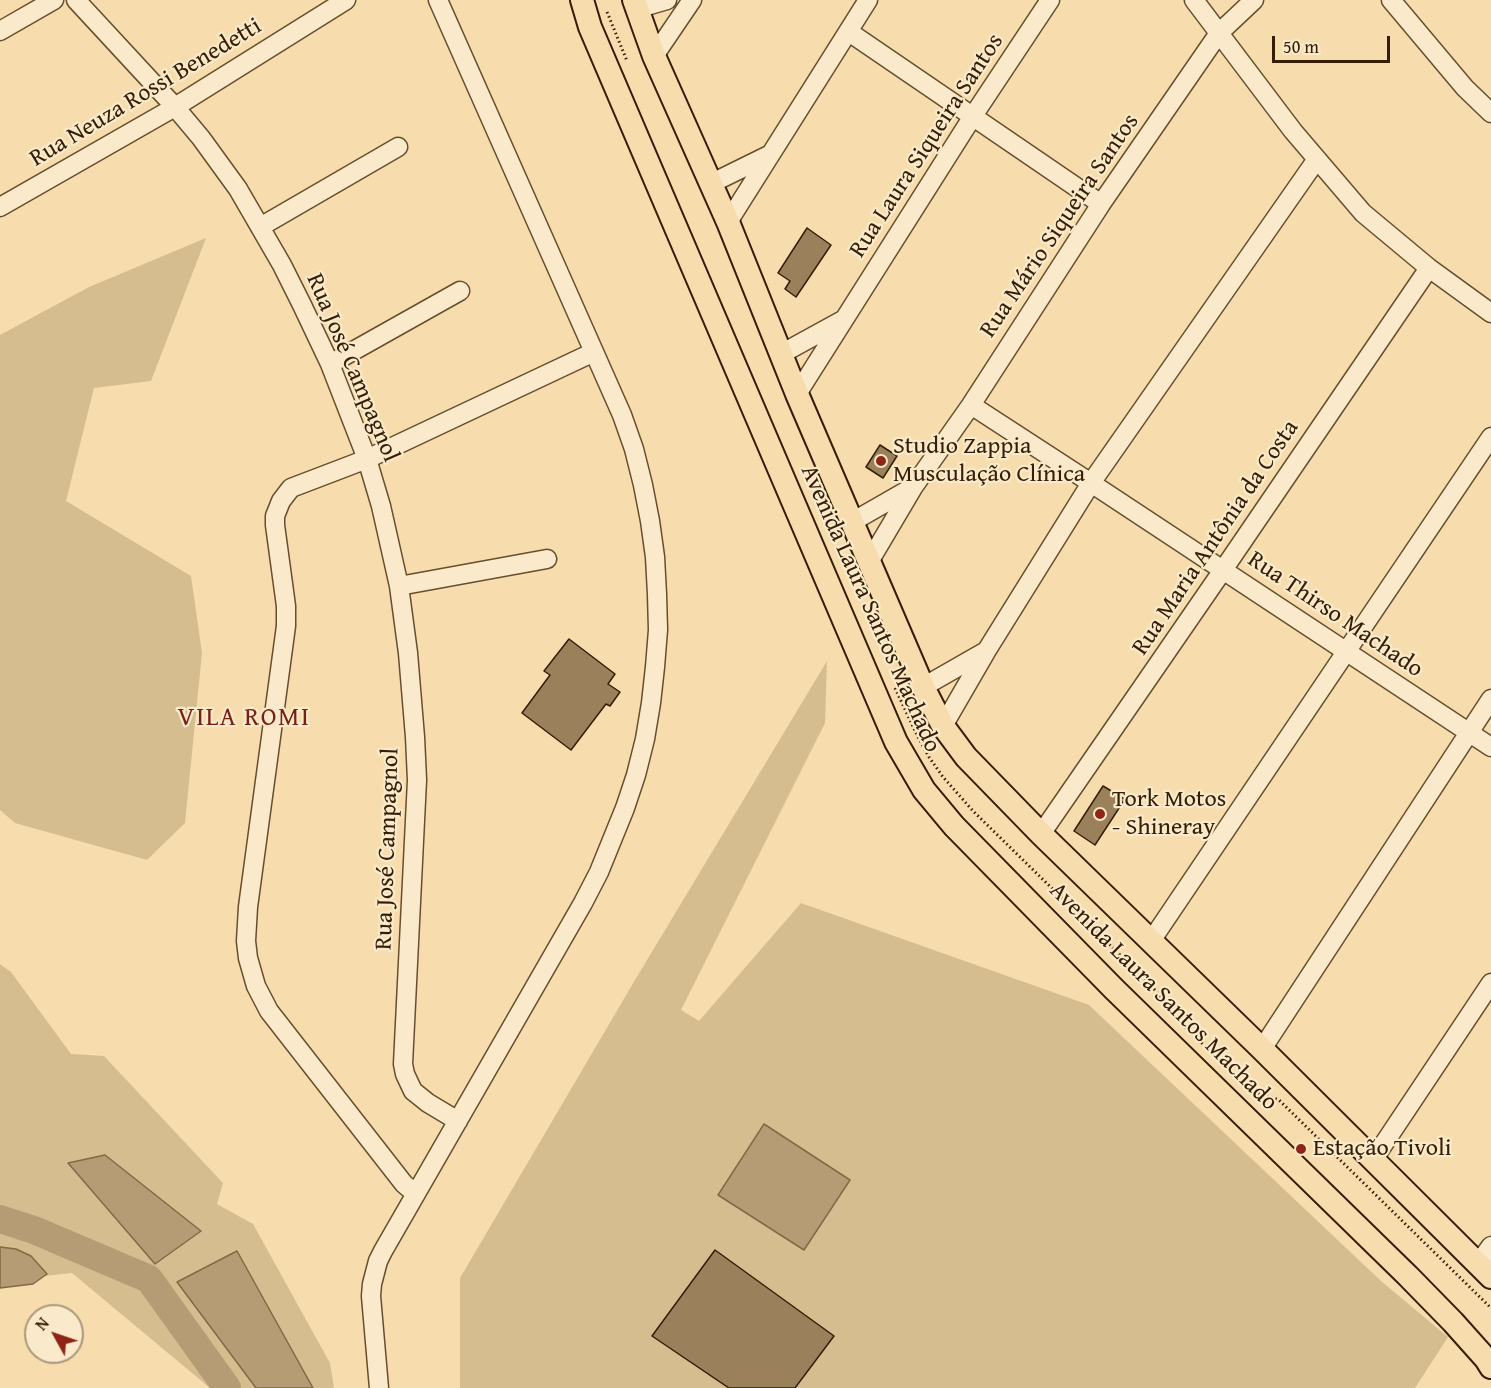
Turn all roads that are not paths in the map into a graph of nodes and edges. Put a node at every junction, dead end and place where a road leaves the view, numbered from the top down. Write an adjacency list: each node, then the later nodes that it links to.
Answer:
1 (54, 0): 14 (street)
2 (76, 0): 18 (street, Rua José Campagnol)
3 (346, 0): 18 (street, Rua Neuza Rossi Benedetti)
4 (438, 0): 33 (street)
5 (582, 0): 63 (main road, Avenida Laura Santos Machado)
6 (667, 0): 13 (street)
7 (692, 0): 17 (street)
8 (868, 0): 15 (street)
9 (1050, 0): 20 (street, Rua Laura Siqueira Santos)
10 (1194, 0): 16 (street)
11 (1254, 0): 16 (street, Rua Mário Siqueira Santos)
12 (1392, 0): 19 (street)
13 (635, 5): 17 (main road, Avenida Laura Santos Machado)
14 (0, 31)
15 (849, 32): 20 (street); 22 (street)
16 (1219, 33): 23 (street); 25 (street, Rua Mário Siqueira Santos)
17 (654, 56): 24 (main road, Avenida Laura Santos Machado)
18 (175, 106): 26 (street, Rua Neuza Rossi Benedetti); 28 (street, Rua José Campagnol)
19 (1491, 113)
20 (973, 116): 25 (street); 32 (street, Rua Laura Siqueira Santos)
21 (398, 147): 28 (street)
22 (771, 154): 24 (street); 27 (street)
23 (1317, 159): 29 (street); 40 (street)
24 (710, 184): 27 (main road, Avenida Laura Santos Machado)
25 (1101, 204): 37 (street, Rua Mário Siqueira Santos)
26 (0, 207)
27 (728, 222): 34 (main road, Avenida Laura Santos Machado)
28 (260, 227): 35 (street, Rua José Campagnol)
29 (1429, 268): 31 (street); 45 (street, Rua Maria Antônia da Costa)
30 (460, 291): 35 (street)
31 (1491, 314)
32 (845, 319): 34 (street, Rua Laura Siqueira Santos); 36 (street, Rua Laura Siqueira Santos)
33 (594, 352): 39 (street); 58 (street)
34 (781, 354): 36 (main road, Avenida Laura Santos Machado)
35 (330, 364): 39 (street, Rua José Campagnol)
36 (797, 394): 42 (main road, Avenida Laura Santos Machado)
37 (970, 405): 40 (street, Rua Thirso Machado); 41 (street, Rua Mário Siqueira Santos)
38 (1491, 437): 48 (street)
39 (367, 459): 46 (street, Rua José Campagnol); 60 (street)
40 (1091, 483): 45 (street, Rua Thirso Machado); 47 (street)
41 (914, 486): 42 (street, Rua Mário Siqueira Santos); 44 (street, Rua Mário Siqueira Santos)
42 (852, 522): 44 (main road, Avenida Laura Santos Machado)
43 (547, 560): 46 (street)
44 (869, 562): 49 (main road, Avenida Laura Santos Machado)
45 (1223, 570): 48 (street, Rua Thirso Machado); 54 (street, Rua Maria Antônia da Costa)
46 (399, 586): 58 (street, Rua José Campagnol)
47 (987, 650): 49 (street); 51 (street)
48 (1346, 651): 52 (street, Rua Thirso Machado); 55 (street)
49 (923, 687): 51 (main road, Avenida Laura Santos Machado)
50 (1491, 699): 52 (street)
51 (943, 726): 54 (main road, Avenida Laura Santos Machado)
52 (1468, 732): 53 (street, Rua Thirso Machado); 57 (street)
53 (1491, 747)
54 (1041, 834): 55 (main road, Avenida Laura Santos Machado)
55 (1151, 941): 57 (main road, Avenida Laura Santos Machado)
56 (1491, 982): 59 (street)
57 (1262, 1049): 59 (main road, Avenida Laura Santos Machado)
58 (458, 1121): 60 (street)
59 (1374, 1160): 62 (main road, Avenida Laura Santos Machado)
60 (416, 1194): 64 (street)
61 (1491, 1246): 62 (street)
62 (1485, 1271)
63 (1491, 1367)
64 (379, 1388)

